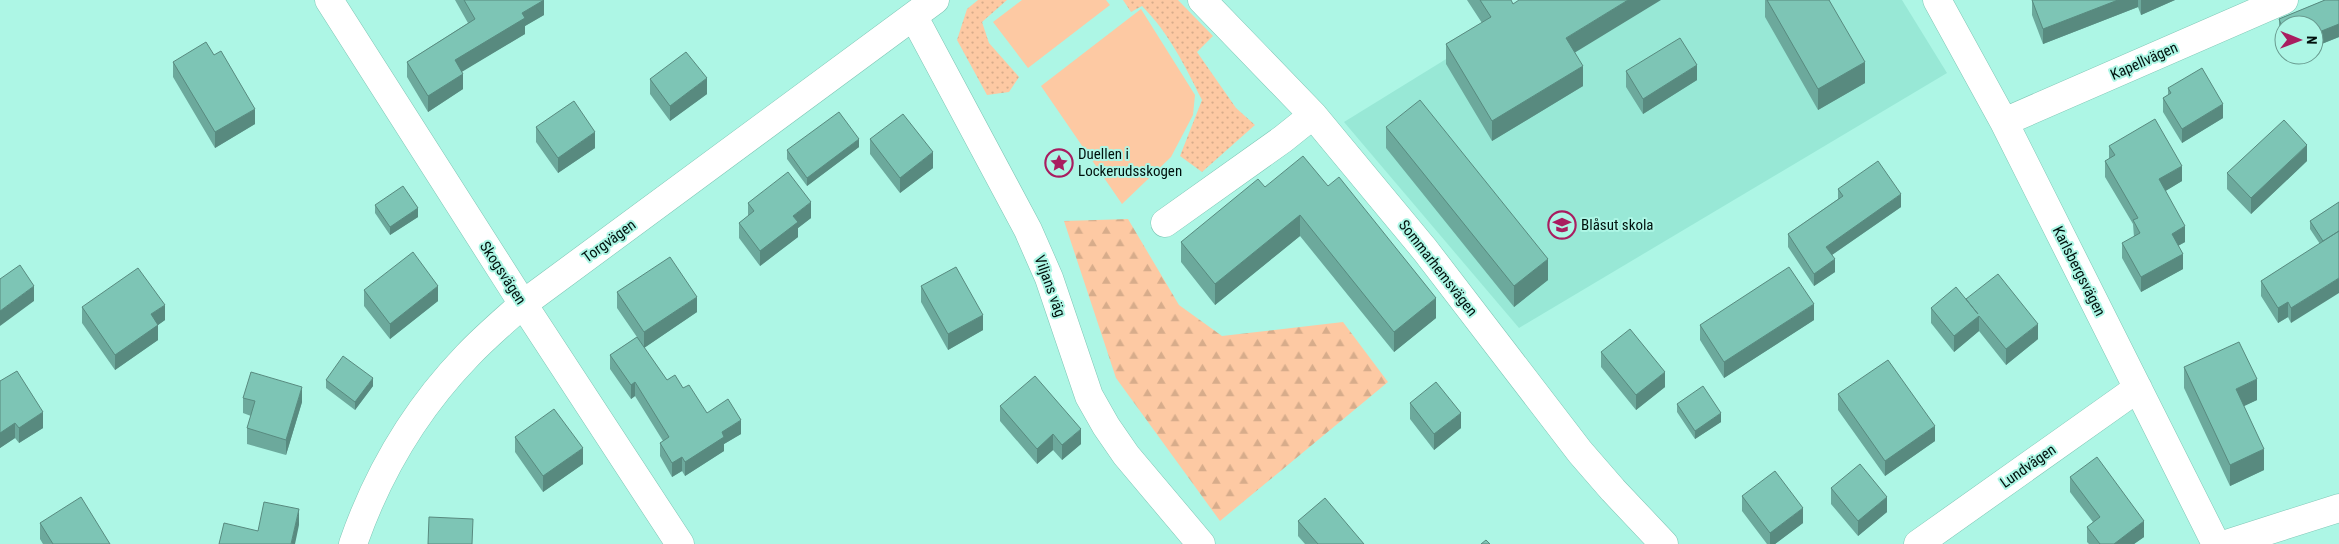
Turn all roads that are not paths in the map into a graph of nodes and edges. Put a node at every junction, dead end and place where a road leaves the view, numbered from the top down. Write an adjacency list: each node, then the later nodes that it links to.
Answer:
1 (329, 0): 10 (street, Skogsvägen)
2 (935, 0): 6 (street, Torgvägen)
3 (1202, 0): 7 (street, Sommarhemsvägen)
4 (1937, 0): 8 (street, Karlsbergsvägen)
5 (2284, 0): 8 (street, Kapellvägen)
6 (914, 17): 10 (street, Torgvägen); 15 (street, Viljans väg)
7 (1313, 115): 9 (street); 16 (street, Sommarhemsvägen)
8 (2004, 122): 11 (street, Karlsbergsvägen)
9 (1165, 223)
10 (523, 304): 13 (street, Torgvägen); 14 (street, Skogsvägen)
11 (2138, 388): 17 (street, Lundvägen); 18 (street, Karlsbergsvägen)
12 (2339, 508): 19 (street)
13 (353, 544)
14 (680, 544)
15 (1201, 544)
16 (1664, 544)
17 (1918, 544)
18 (2216, 544)
19 (2226, 544)

